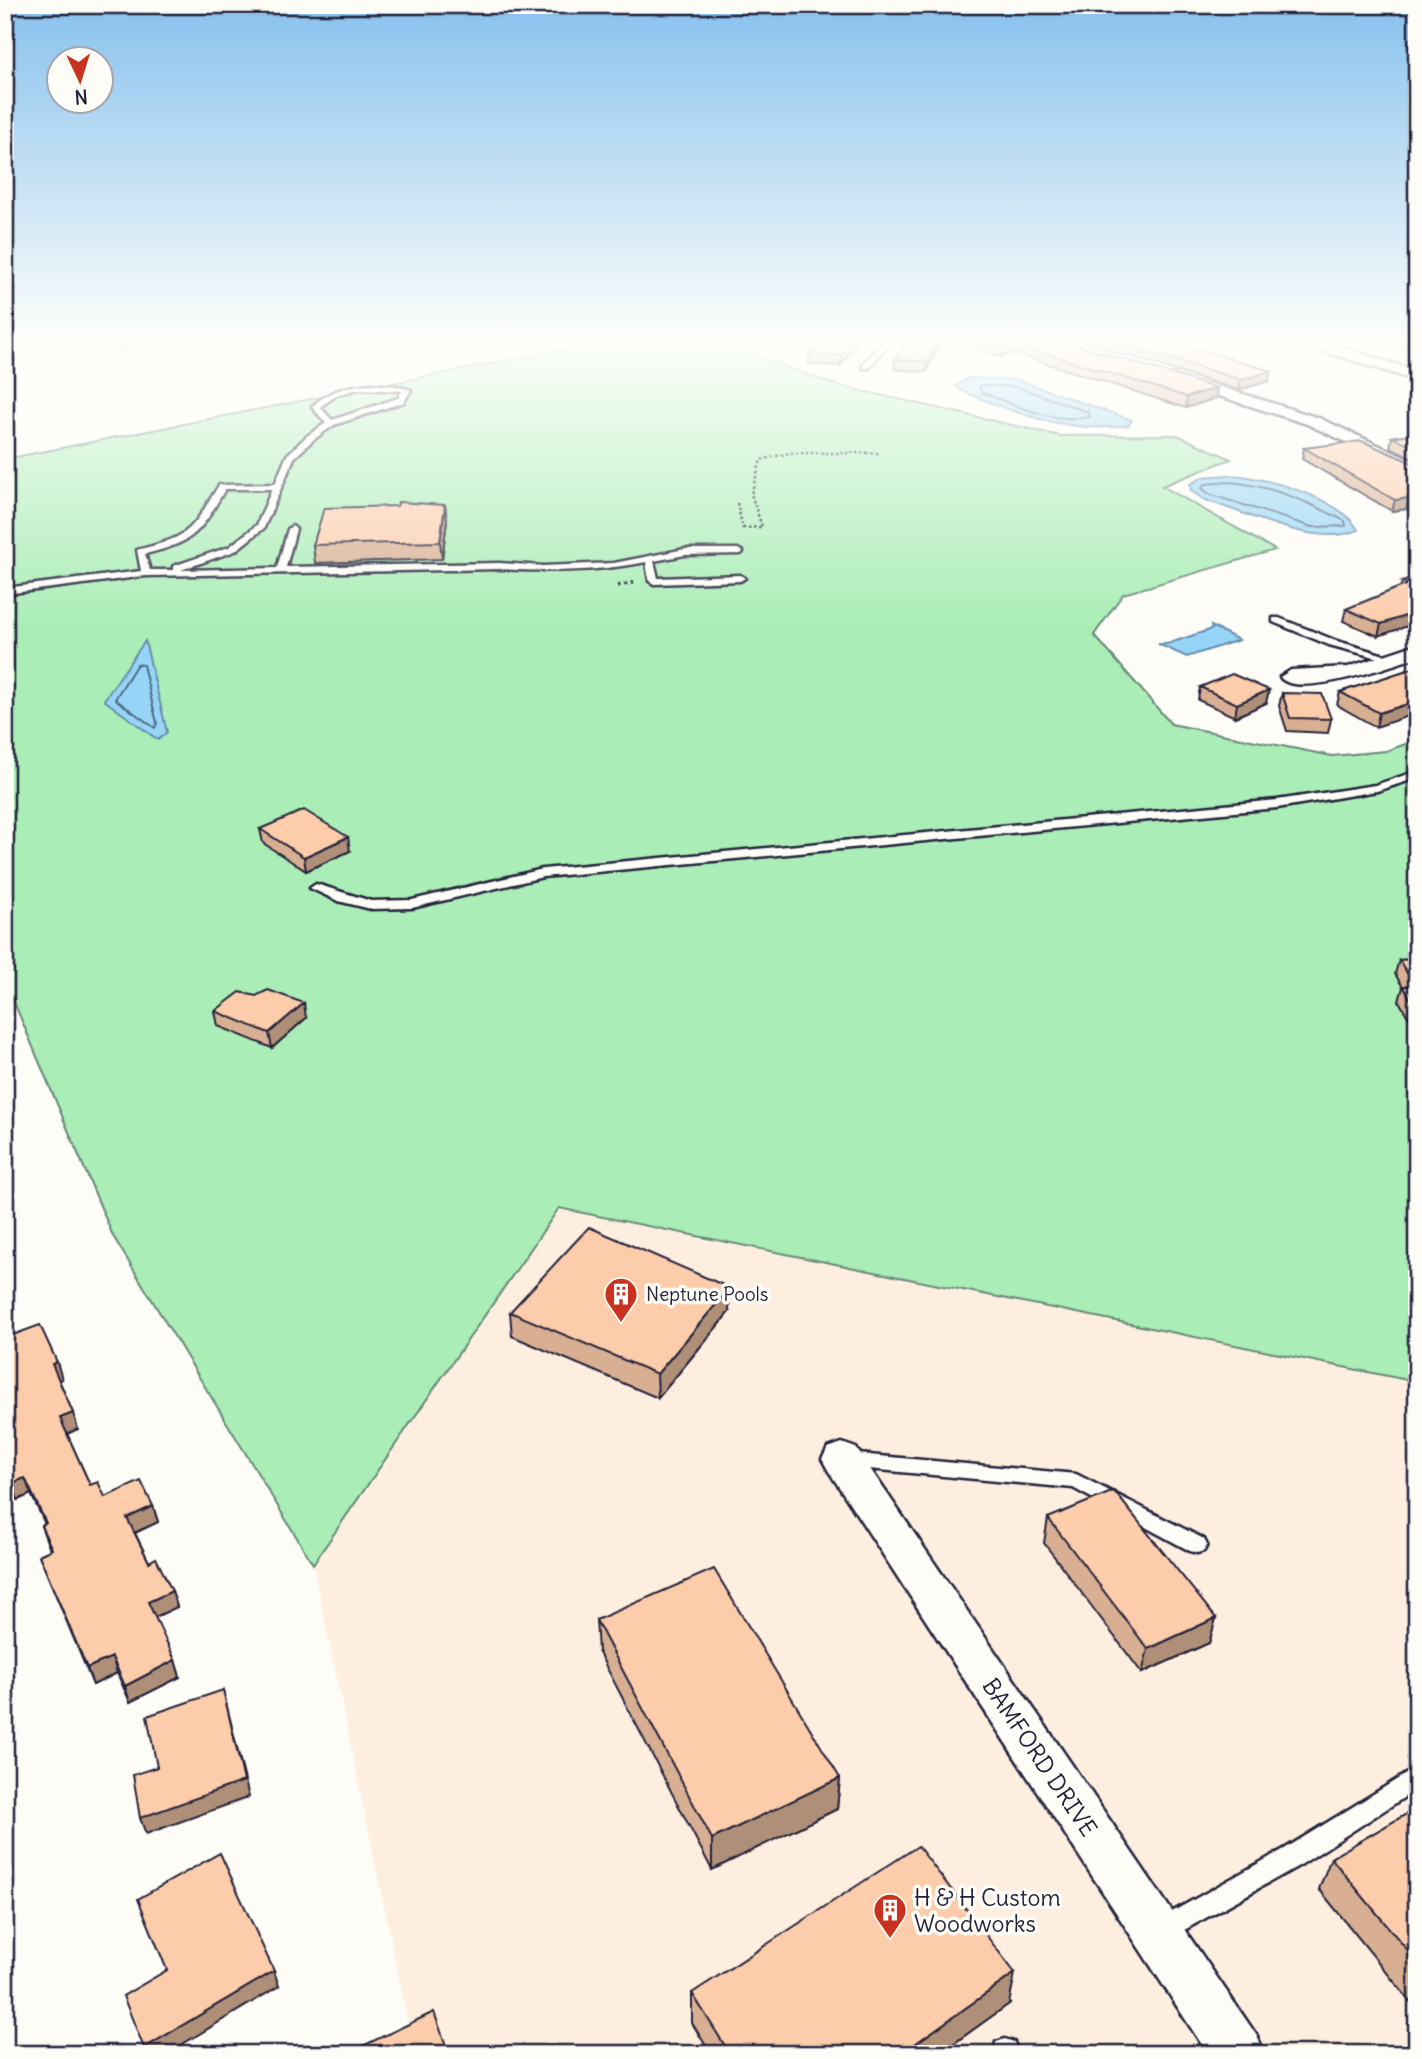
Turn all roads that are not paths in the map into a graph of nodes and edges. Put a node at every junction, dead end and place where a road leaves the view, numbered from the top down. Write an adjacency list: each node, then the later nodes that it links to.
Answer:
1 (313, 438): 4 (lane)
2 (1349, 438): 3 (street)
3 (1417, 470)
4 (278, 486): 7 (lane); 10 (lane)
5 (292, 529): 9 (lane)
6 (738, 552): 8 (lane)
7 (223, 553): 10 (lane); 11 (lane)
8 (650, 561): 9 (lane); 12 (lane)
9 (280, 572): 11 (lane)
10 (146, 573): 11 (lane); 13 (lane)
11 (229, 573)
12 (740, 578)
13 (5, 591)
14 (1276, 620): 16 (lane)
15 (1417, 650): 16 (street)
16 (1393, 659): 17 (street)
17 (1291, 677)
18 (1417, 774): 19 (lane)
19 (316, 888)
20 (842, 1460): 21 (lane); 23 (street, BAMFORD DRIVE)
21 (1197, 1545)
22 (1417, 1777): 23 (lane)
23 (1157, 1932): 24 (street, BAMFORD DRIVE)
24 (1239, 2054)

